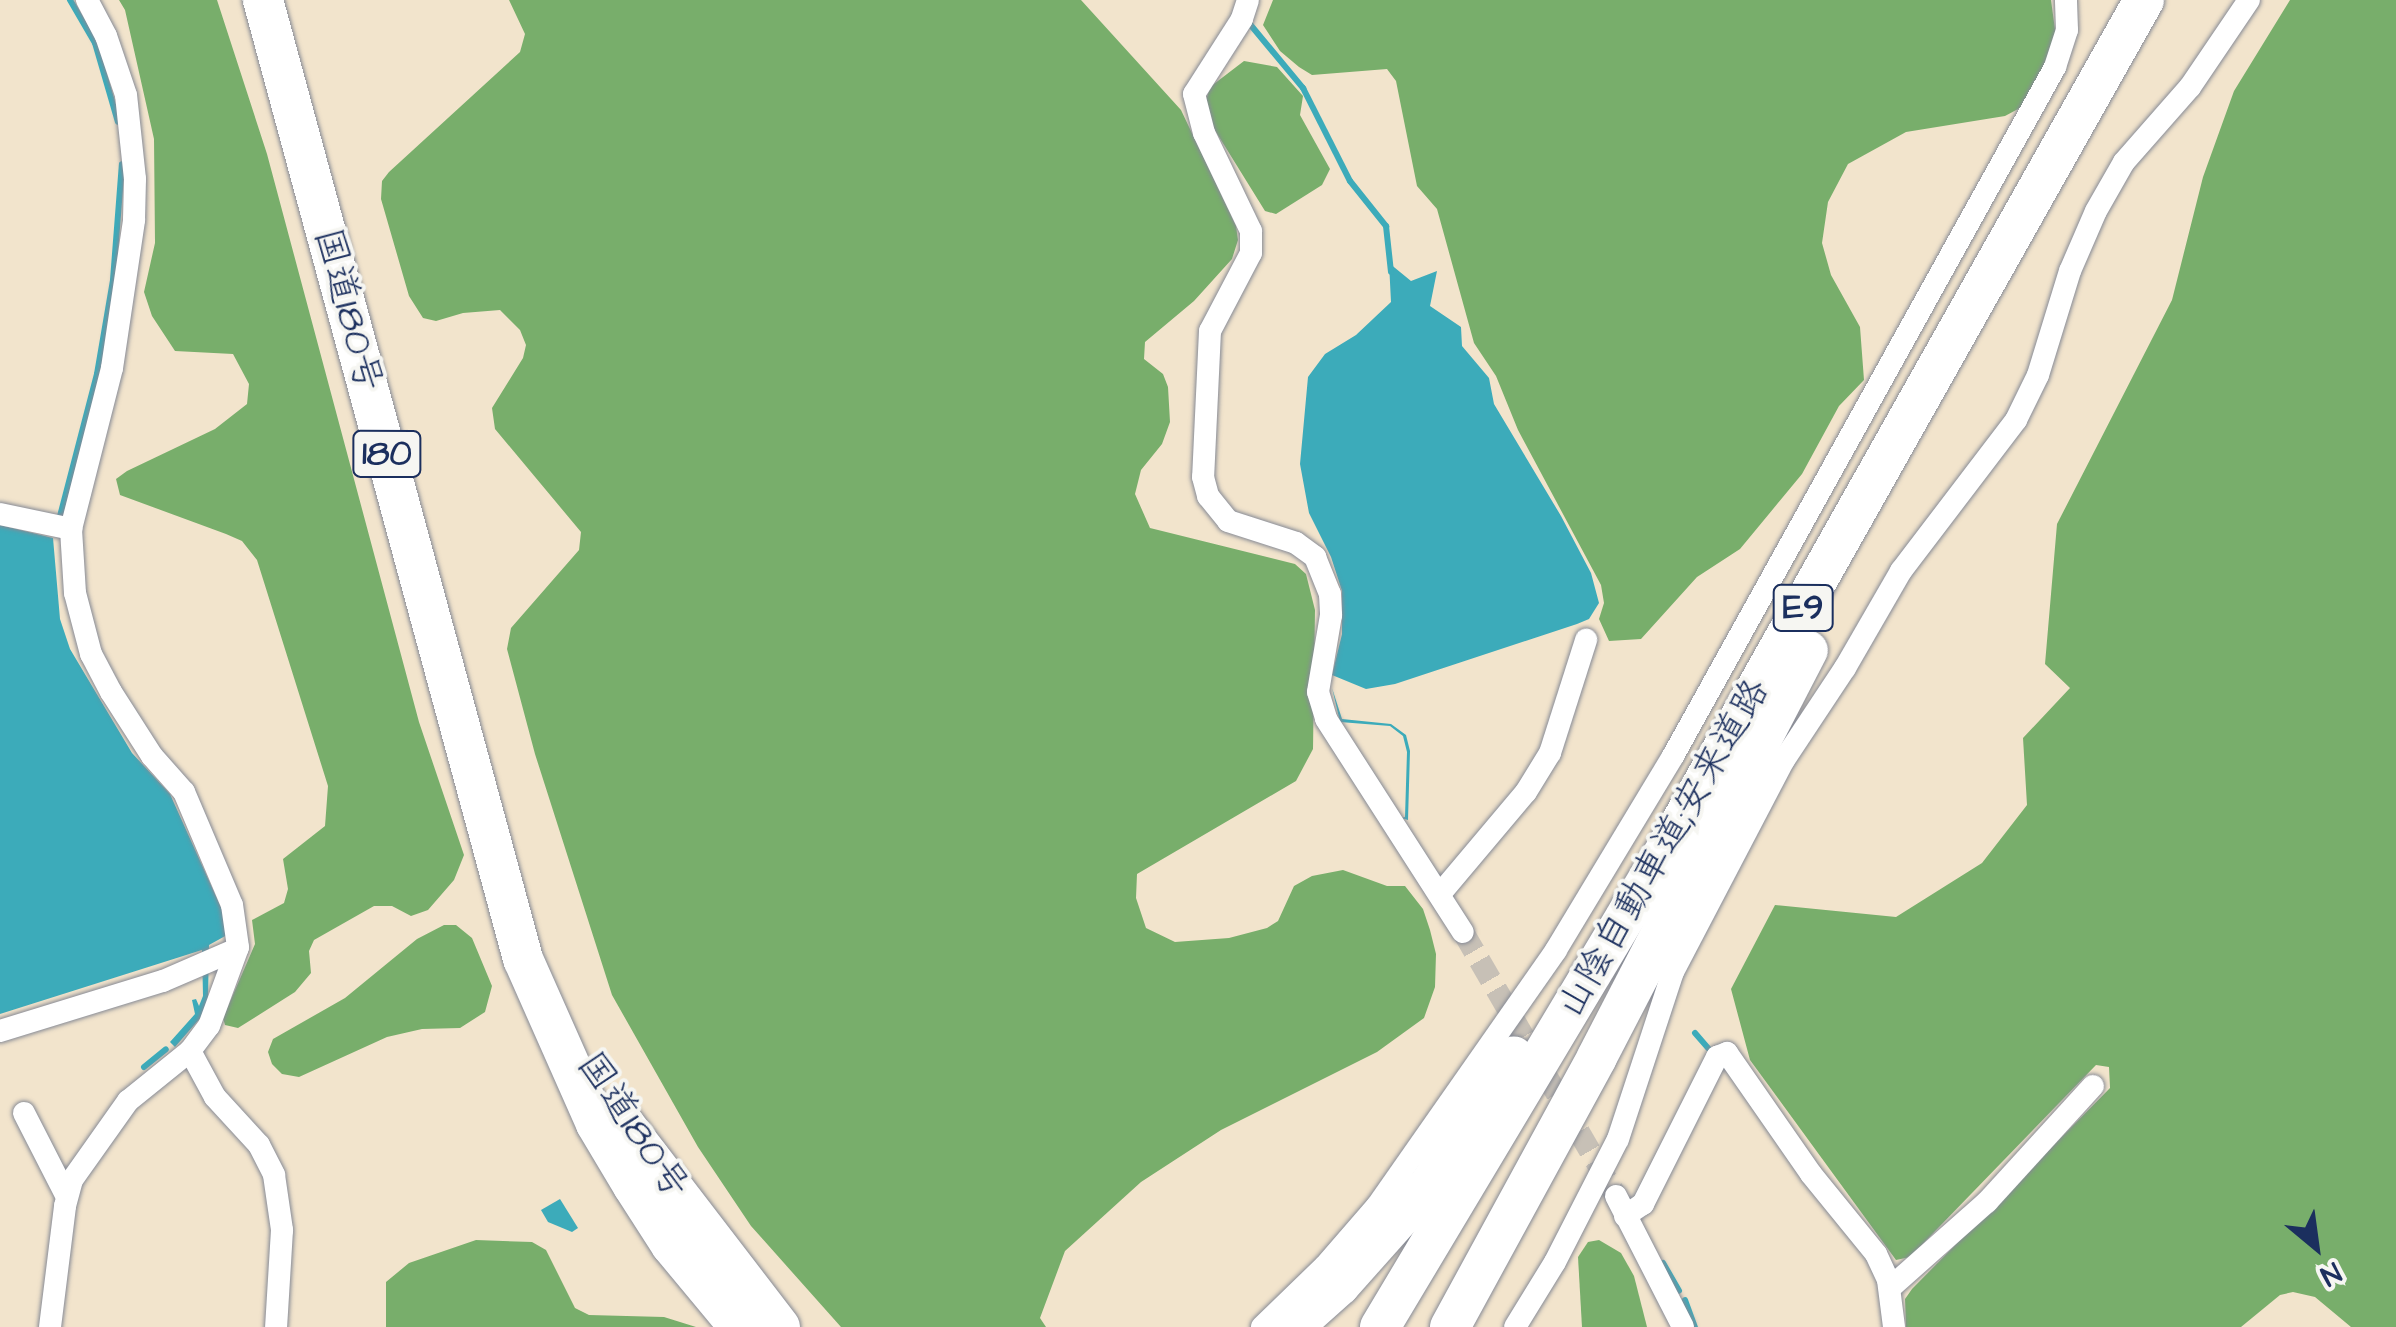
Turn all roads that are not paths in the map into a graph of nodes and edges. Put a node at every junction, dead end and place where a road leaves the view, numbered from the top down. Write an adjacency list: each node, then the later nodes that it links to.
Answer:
1 (87, 0): 10 (street)
2 (263, 0): 13 (highway, 国道180号 / 180)
3 (1248, 0): 12 (street)
4 (2066, 0): 26 (street)
5 (2144, 0): 7 (highway, 山陰自動車道;安来道路 / E9)
6 (2250, 0): 30 (street)
7 (1948, 353): 9 (highway, 山陰自動車道;安来道路 / E9); 29 (highway)
8 (0, 514): 10 (street)
9 (1851, 524): 27 (highway); 28 (highway, 山陰自動車道;安来道路 / E9)
10 (71, 529): 15 (street)
11 (1586, 640): 12 (street)
12 (1440, 894): 14 (street)
13 (510, 909): 24 (highway, 国道180号 / 180); 25 (highway, 国道180号 / 180)
14 (1463, 932)
15 (238, 950): 16 (street); 17 (street)
16 (0, 1031)
17 (190, 1051): 20 (street); 23 (street)
18 (2092, 1086): 21 (street)
19 (24, 1112): 20 (street)
20 (67, 1197): 22 (street)
21 (1890, 1288): 31 (street); 32 (street)
22 (50, 1327)
23 (276, 1327)
24 (738, 1327)
25 (780, 1327)
26 (1262, 1327)
27 (1293, 1327)
28 (1380, 1327)
29 (1450, 1327)
30 (1515, 1327)
31 (1683, 1327)
32 (1894, 1327)

